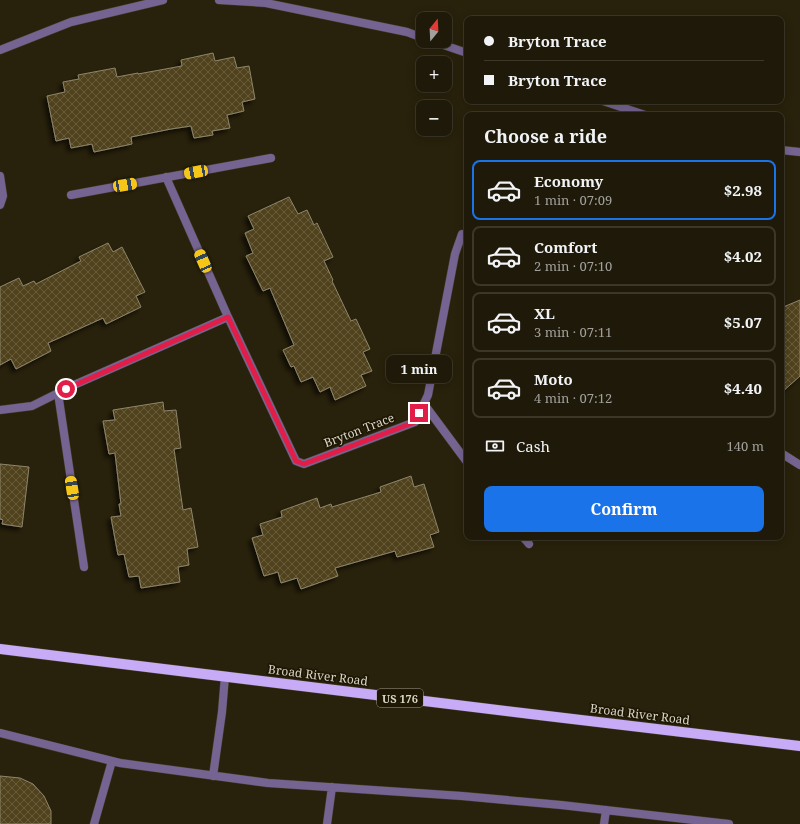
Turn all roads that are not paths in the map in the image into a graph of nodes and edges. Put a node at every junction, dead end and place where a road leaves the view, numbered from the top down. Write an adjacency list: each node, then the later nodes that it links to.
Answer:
1 (163, 0): 5 (street)
2 (218, 0): 3 (street)
3 (416, 35)
4 (452, 48): 6 (street)
5 (0, 50)
6 (464, 52)
7 (612, 104): 8 (street)
8 (636, 112)
9 (784, 150): 10 (street)
10 (800, 152)
11 (271, 158): 13 (street)
12 (0, 176): 15 (street)
13 (166, 177): 14 (street); 17 (street, Bryton Trace)
14 (71, 195)
15 (0, 205)
16 (464, 235): 19 (street, Bryton Trace)
17 (228, 317): 18 (street); 19 (street, Bryton Trace)
18 (58, 393): 20 (street); 24 (street)
19 (424, 404): 22 (street)
20 (0, 410)
21 (784, 455): 23 (street)
22 (464, 458)
23 (800, 464)
24 (84, 567)
25 (0, 649): 26 (main road, Broad River Road / US 176)
26 (226, 676): 28 (main road, Broad River Road / US 176); 30 (street)
27 (0, 733): 29 (street)
28 (800, 746)
29 (112, 762): 30 (street); 33 (street)
30 (213, 776): 31 (street)
31 (332, 787): 32 (street); 34 (street)
32 (606, 810): 35 (street); 36 (street)
33 (94, 824)
34 (327, 824)
35 (604, 824)
36 (729, 824)

